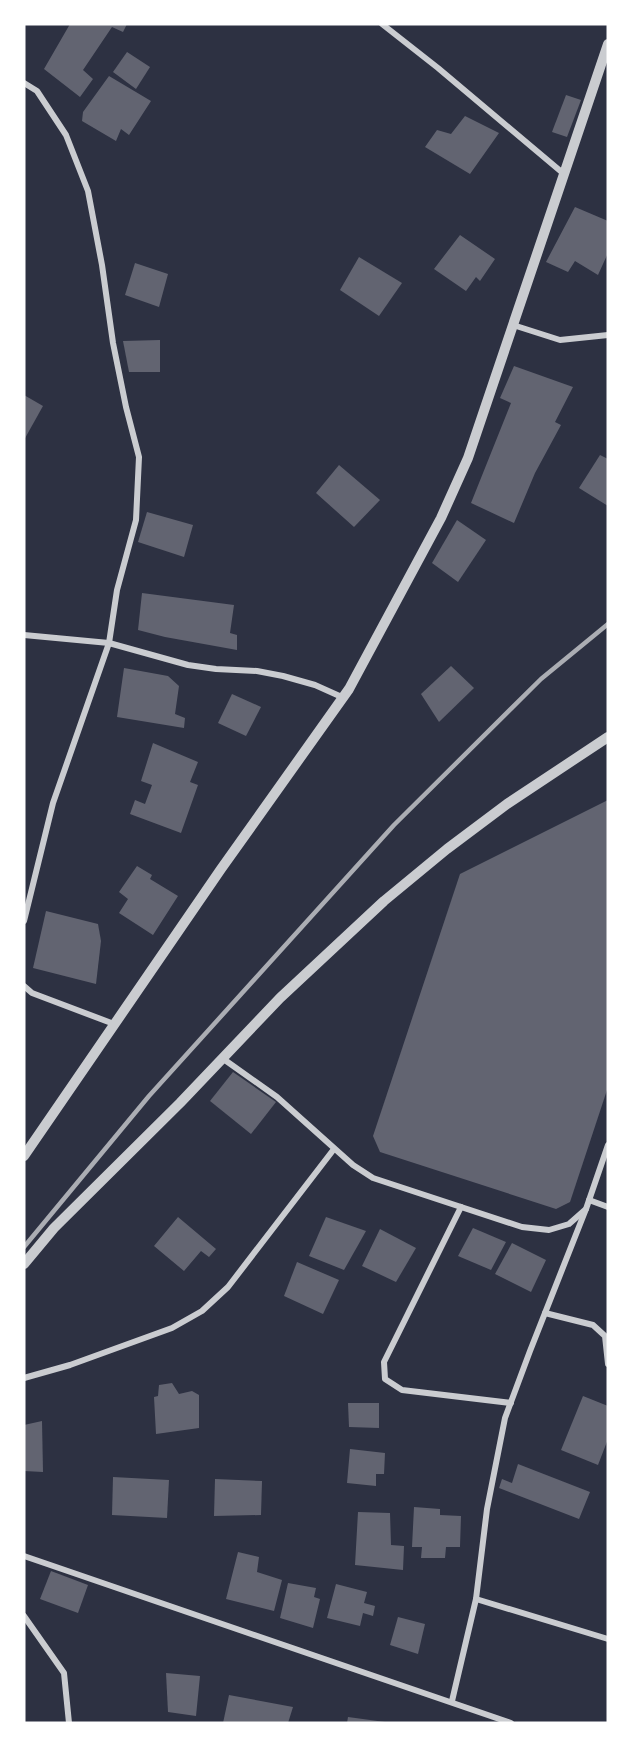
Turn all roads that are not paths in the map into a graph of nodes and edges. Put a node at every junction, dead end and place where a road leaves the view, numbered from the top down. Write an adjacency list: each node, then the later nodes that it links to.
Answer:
1 (382, 24): 4 (street)
2 (608, 44): 4 (street)
3 (24, 83): 8 (street)
4 (564, 174): 5 (street)
5 (513, 325): 6 (street); 9 (street)
6 (608, 335)
7 (24, 635): 8 (street)
8 (109, 643): 9 (street); 11 (street)
9 (344, 698): 13 (street)
10 (608, 737): 14 (street)
11 (24, 921)
12 (24, 986): 13 (street)
13 (114, 1024): 17 (street)
14 (222, 1058): 16 (street); 22 (street)
15 (608, 1145): 18 (street)
16 (334, 1149): 19 (street); 25 (street)
17 (24, 1156)
18 (589, 1200): 20 (street); 21 (street)
19 (460, 1207): 21 (street); 26 (street)
20 (608, 1207)
21 (586, 1209): 23 (street)
22 (24, 1264)
23 (545, 1313): 24 (street); 26 (street)
24 (608, 1364)
25 (24, 1378)
26 (511, 1403): 28 (street)
27 (24, 1556): 31 (street)
28 (476, 1599): 30 (street); 31 (street)
29 (24, 1616): 32 (street)
30 (608, 1639)
31 (452, 1701): 33 (street)
32 (69, 1723)
33 (511, 1723)

